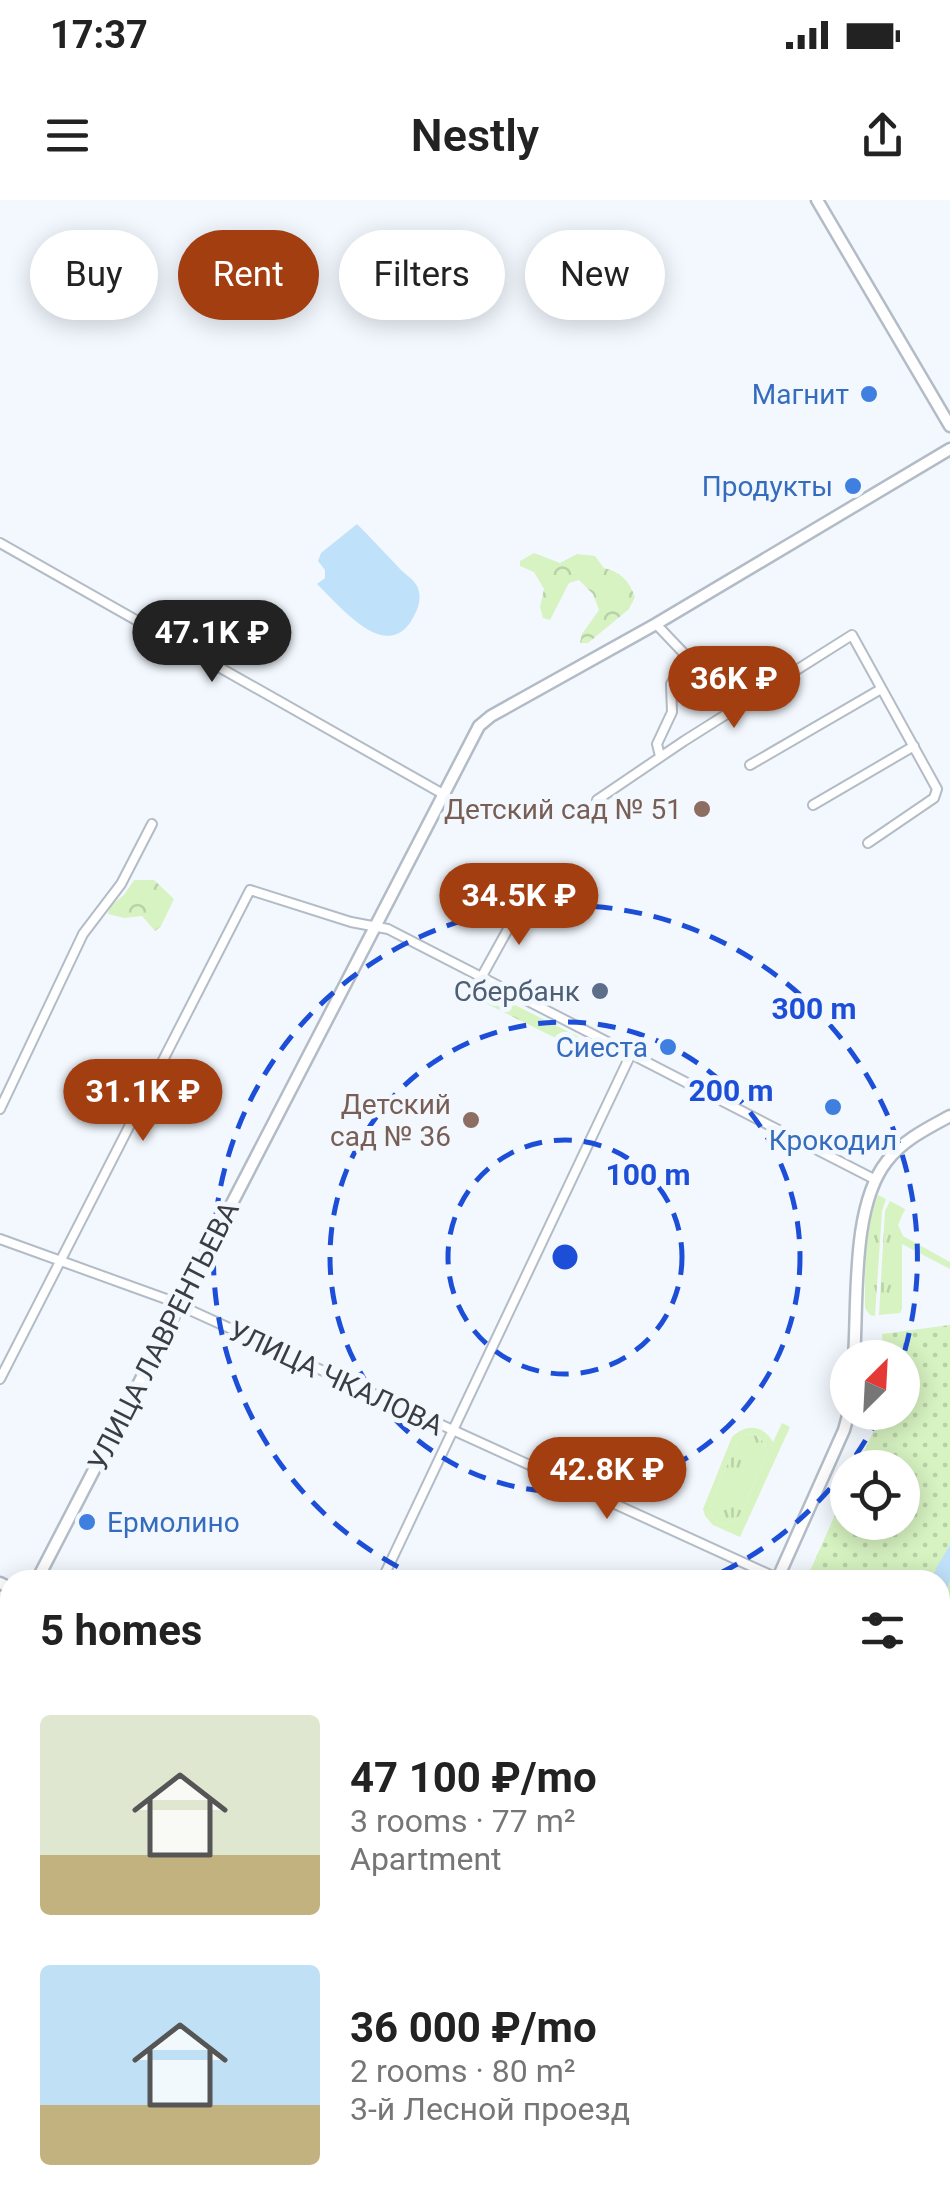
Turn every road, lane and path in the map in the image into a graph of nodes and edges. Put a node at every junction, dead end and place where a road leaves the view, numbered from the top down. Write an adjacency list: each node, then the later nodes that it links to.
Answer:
1 (817, 200): 2 (street)
2 (950, 426)
3 (950, 449): 5 (street, УЛИЦА ЛАВРЕНТЬЕВА)
4 (0, 543): 10 (street)
5 (656, 624): 8 (street); 10 (street, УЛИЦА ЛАВРЕНТЬЕВА)
6 (880, 689): 7 (street); 8 (street); 9 (street)
7 (914, 746): 12 (street); 14 (street)
8 (660, 756): 11 (street)
9 (750, 765)
10 (443, 794): 16 (street, УЛИЦА ЛАВРЕНТЬЕВА)
11 (596, 800)
12 (813, 805)
13 (152, 824): 19 (street)
14 (868, 843)
15 (524, 902): 17 (street)
16 (374, 926): 17 (street); 23 (street); 24 (street, УЛИЦА ЛАВРЕНТЬЕВА)
17 (482, 976): 18 (street)
18 (632, 1054): 21 (street); 28 (street)
19 (0, 1108)
20 (950, 1116): 21 (street)
21 (874, 1179): 25 (street)
22 (0, 1238): 23 (street, УЛИЦА ЧКАЛОВА)
23 (61, 1261): 24 (street, УЛИЦА ЧКАЛОВА); 26 (street)
24 (180, 1304): 28 (street, УЛИЦА ЧКАЛОВА); 29 (street, УЛИЦА ЛАВРЕНТЬЕВА)
25 (855, 1340)
26 (0, 1379)
27 (844, 1430): 32 (street)
28 (452, 1432): 30 (street); 31 (street, УЛИЦА ЧКАЛОВА)
29 (42, 1570)
30 (387, 1570)
31 (757, 1570)
32 (781, 1570)

